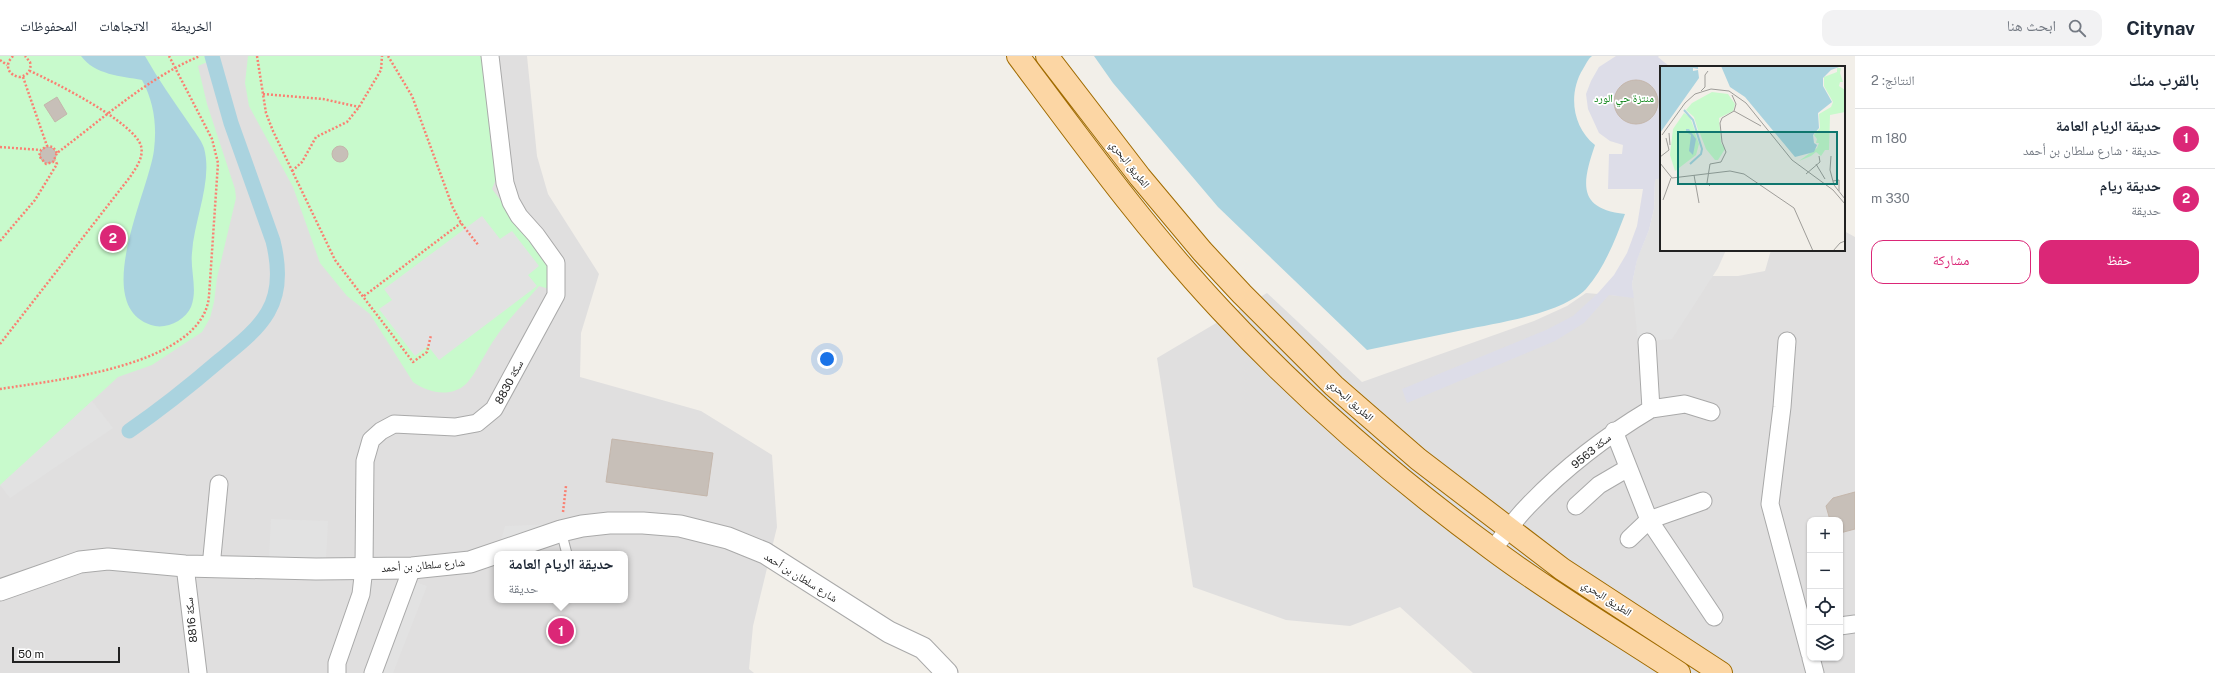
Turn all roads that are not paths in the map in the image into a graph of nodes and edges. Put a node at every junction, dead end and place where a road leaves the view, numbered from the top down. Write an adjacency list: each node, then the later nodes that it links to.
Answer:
1 (490, 56): 23 (street, سكة 8830)
2 (1018, 56): 17 (main road)
3 (1047, 56): 14 (main road, الطريق البحري)
4 (1787, 341): 29 (street)
5 (1647, 342): 6 (street)
6 (1651, 409): 7 (street); 8 (street, سكة 9563)
7 (1711, 412)
8 (1614, 431): 9 (street); 14 (street, سكة 9563)
9 (1628, 468): 12 (street); 13 (street)
10 (219, 484): 22 (street)
11 (1703, 501): 13 (street)
12 (1576, 506)
13 (1648, 520): 16 (street); 26 (street)
14 (1510, 529): 17 (street, سكة 9563); 36 (main road, الطريق البحري)
15 (561, 531): 18 (street, شارع سلطان بن أحمد); 19 (lane); 34 (street, شارع سلطان بن أحمد)
16 (1629, 539)
17 (1492, 550): 35 (main road)
18 (502, 551)
19 (566, 551)
20 (494, 554): 24 (street, شارع سلطان بن أحمد)
21 (185, 566): 22 (street, شارع سلطان بن أحمد); 25 (street, شارع سلطان بن أحمد); 31 (street, سكة 8816)
22 (211, 567): 23 (street, شارع سلطان بن أحمد)
23 (364, 568): 24 (street, شارع سلطان بن أحمد); 32 (street, سكة 8830)
24 (412, 568): 33 (street)
25 (0, 590)
26 (1714, 617)
27 (1855, 624): 28 (street)
28 (1843, 626)
29 (1807, 629)
30 (1812, 661): 37 (street)
31 (198, 673)
32 (337, 673)
33 (373, 673)
34 (947, 673)
35 (1679, 673)
36 (1721, 673)
37 (1815, 673)

